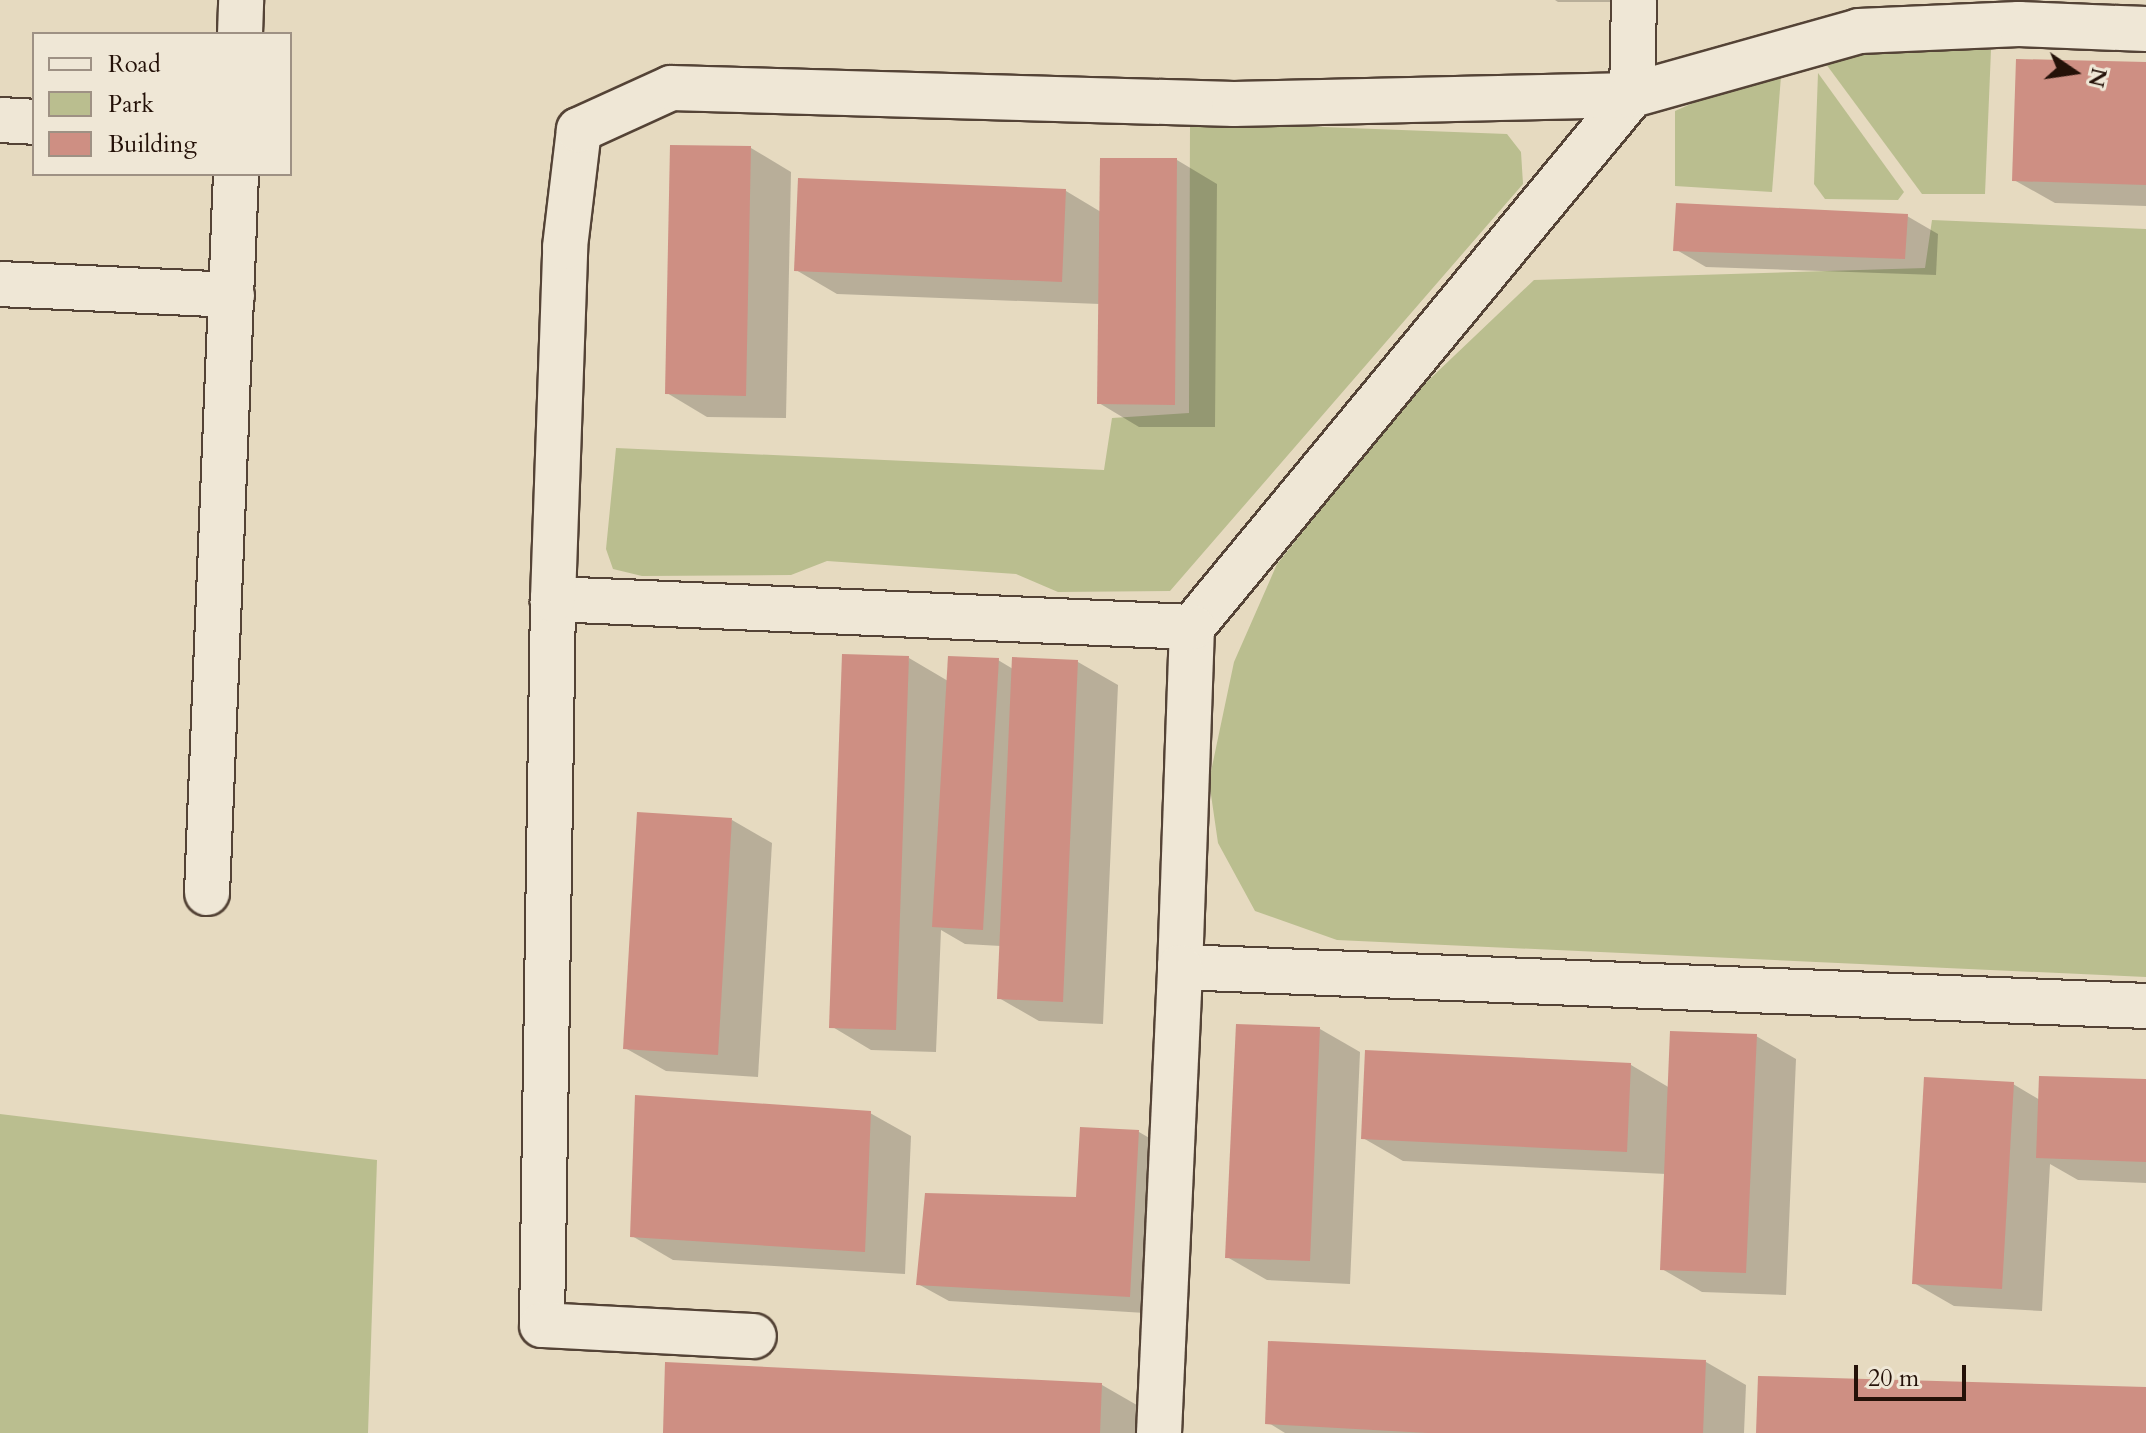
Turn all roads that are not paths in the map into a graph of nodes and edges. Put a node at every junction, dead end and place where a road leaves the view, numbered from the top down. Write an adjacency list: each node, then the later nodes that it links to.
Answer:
1 (241, 0): 4 (street)
2 (1634, 0): 5 (street)
3 (2146, 29): 5 (street)
4 (240, 32)
5 (1632, 95): 11 (street); 12 (street)
6 (0, 120): 7 (street)
7 (32, 122)
8 (236, 176): 10 (street)
9 (0, 284): 10 (street)
10 (232, 295): 13 (street)
11 (553, 599): 12 (street); 16 (street)
12 (1192, 627): 14 (street)
13 (207, 893)
14 (1180, 967): 15 (street); 17 (street)
15 (2146, 1006)
16 (754, 1336)
17 (1159, 1433)

